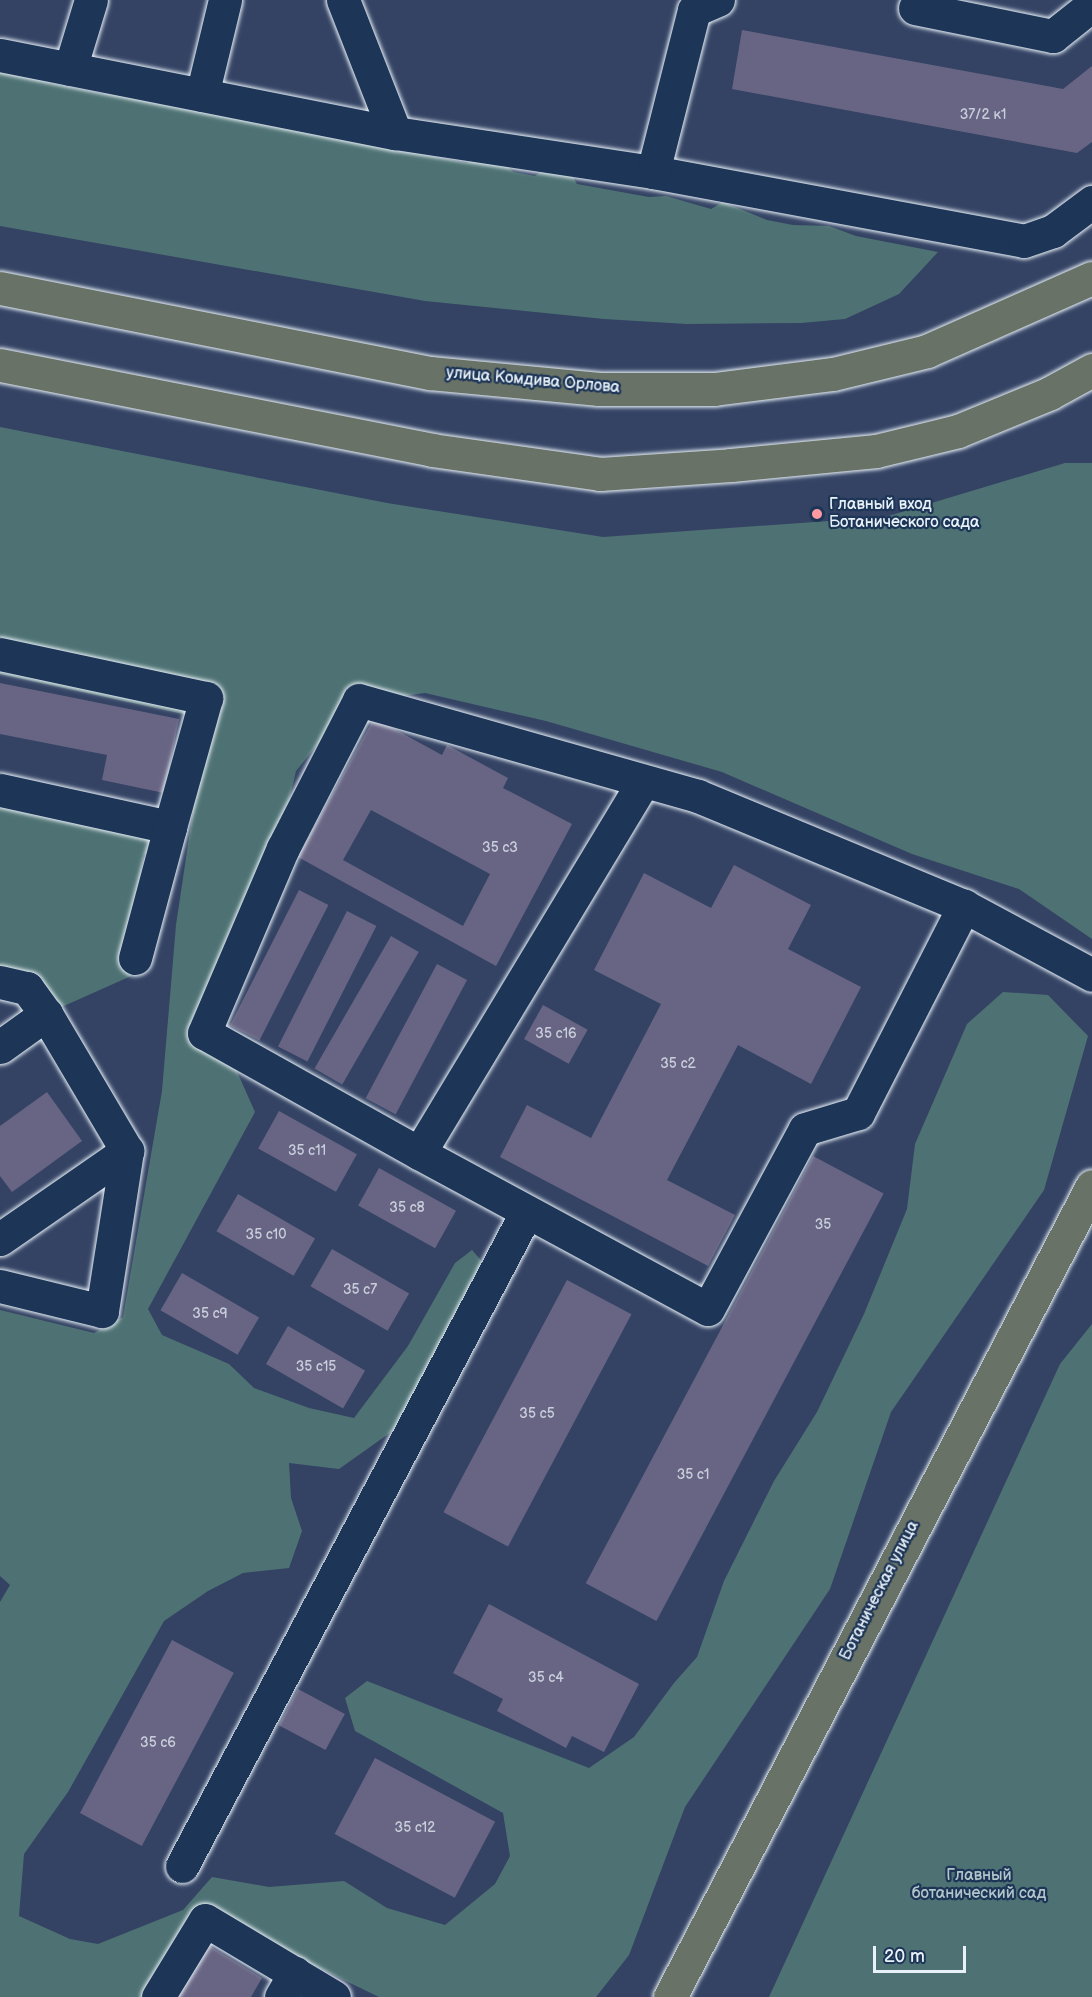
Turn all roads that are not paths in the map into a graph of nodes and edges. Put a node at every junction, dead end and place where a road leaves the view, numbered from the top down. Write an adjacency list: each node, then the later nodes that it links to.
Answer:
1 (91, 0): 8 (street)
2 (225, 0): 9 (street)
3 (344, 0): 10 (street)
4 (718, 0): 11 (street)
5 (1092, 5): 6 (street)
6 (915, 8)
7 (0, 55): 8 (street)
8 (70, 69): 9 (street)
9 (202, 95): 10 (street)
10 (395, 133): 11 (street)
11 (653, 172): 12 (street)
12 (1092, 202)
13 (1092, 278): 14 (main road, улица Комдива Орлова)
14 (0, 288)
15 (0, 365): 16 (main road)
16 (1092, 370)
17 (0, 654): 20 (street)
18 (643, 782): 21 (street); 28 (street); 28 (street)
19 (0, 790): 20 (street)
20 (170, 827): 22 (street)
21 (964, 906): 23 (street); 30 (street)
22 (135, 958)
23 (1092, 975)
24 (0, 982): 25 (street)
25 (46, 1014): 26 (street); 27 (street)
26 (0, 1047)
27 (127, 1151): 31 (street); 32 (street)
28 (419, 1153): 30 (street)
29 (1092, 1186): 37 (main road, Ботаническая улица)
30 (526, 1213): 33 (street)
31 (0, 1239)
32 (0, 1286)
33 (182, 1866)
34 (288, 1985): 35 (street); 36 (street)
35 (158, 1997)
36 (334, 1997)
37 (670, 1997)

